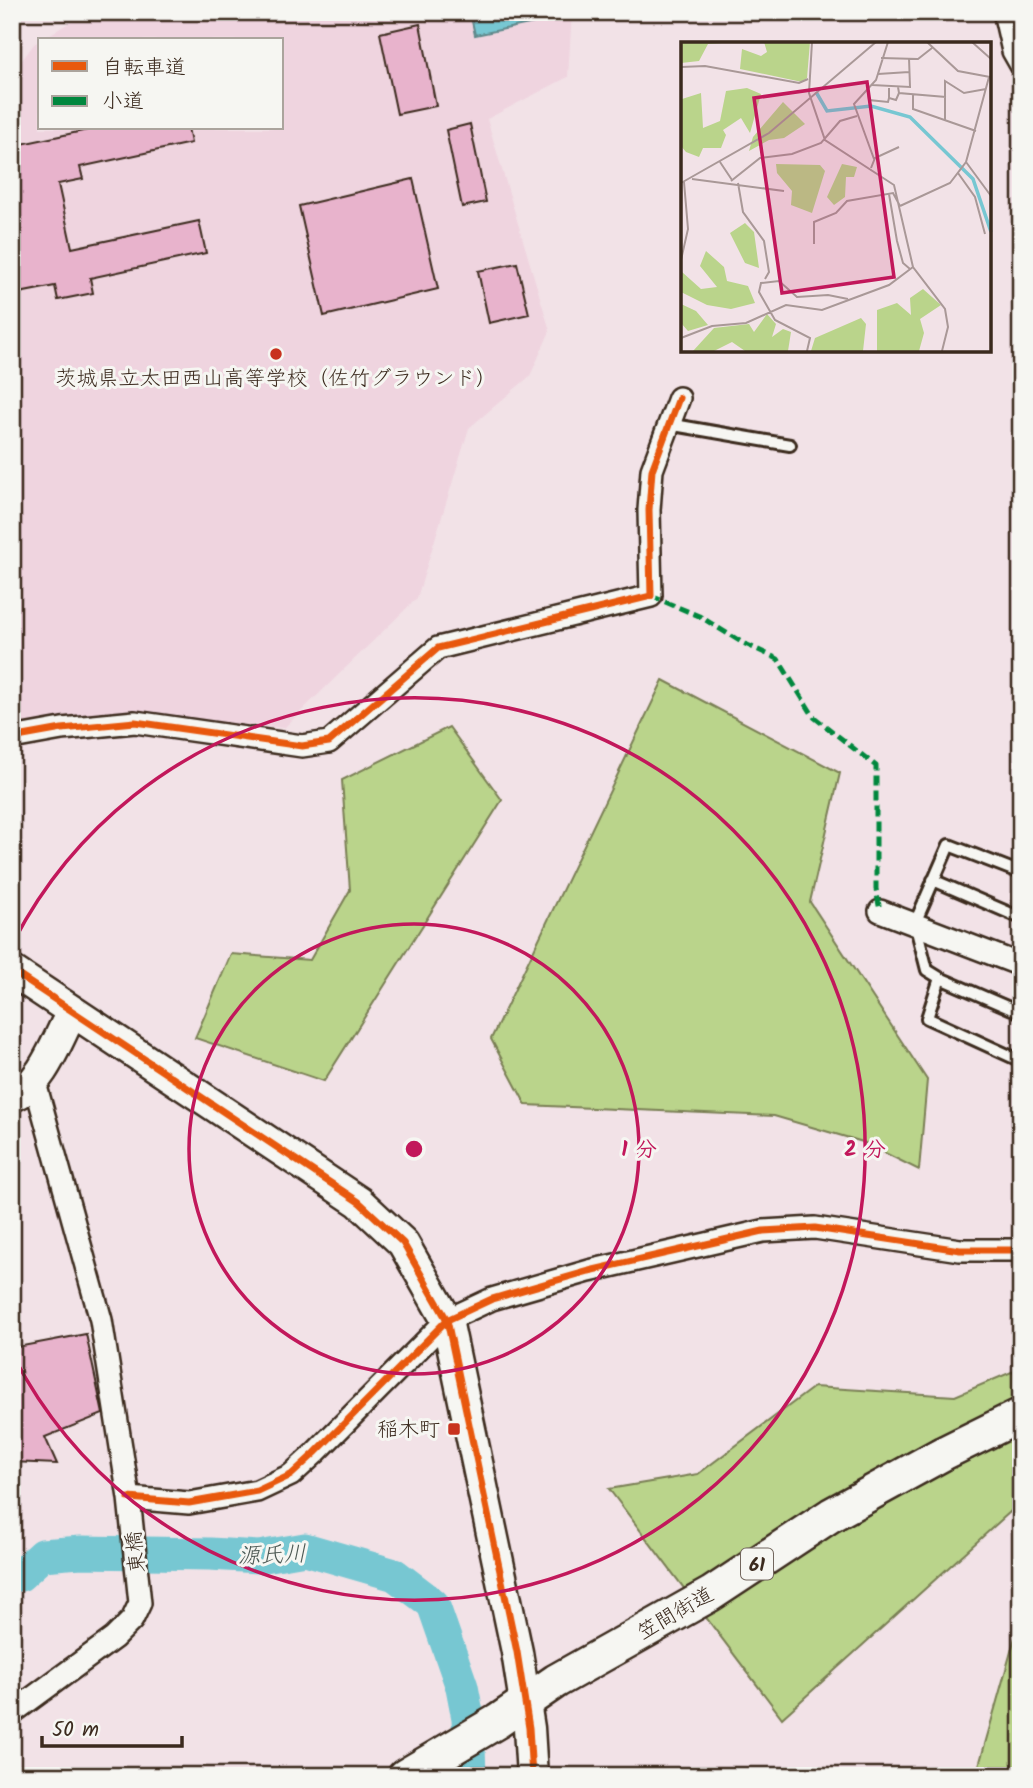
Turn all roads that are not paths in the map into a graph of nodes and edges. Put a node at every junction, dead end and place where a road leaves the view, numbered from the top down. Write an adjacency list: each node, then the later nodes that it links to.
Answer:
1 (1004, 12): 2 (street)
2 (1021, 65)
3 (679, 398): 4 (street)
4 (668, 424): 5 (lane); 6 (street)
5 (790, 445)
6 (12, 738)
7 (1021, 873): 8 (lane)
8 (933, 880): 10 (lane); 11 (lane)
9 (880, 911): 11 (street)
10 (1021, 918)
11 (915, 923): 12 (street); 14 (lane)
12 (1021, 965)
13 (12, 971): 15 (street)
14 (940, 978): 16 (lane); 17 (lane)
15 (72, 1012): 18 (street); 20 (street)
16 (1021, 1013)
17 (1021, 1061)
18 (24, 1089): 22 (street, 東橋)
19 (1021, 1250): 20 (street)
20 (447, 1320): 22 (street); 23 (street)
21 (1021, 1415): 23 (main road, 笠間街道 / 61)
22 (130, 1507): 24 (street, 東橋)
23 (525, 1702): 25 (main road, 笠間街道 / 61); 26 (street)
24 (12, 1713)
25 (416, 1769)
26 (532, 1776)

